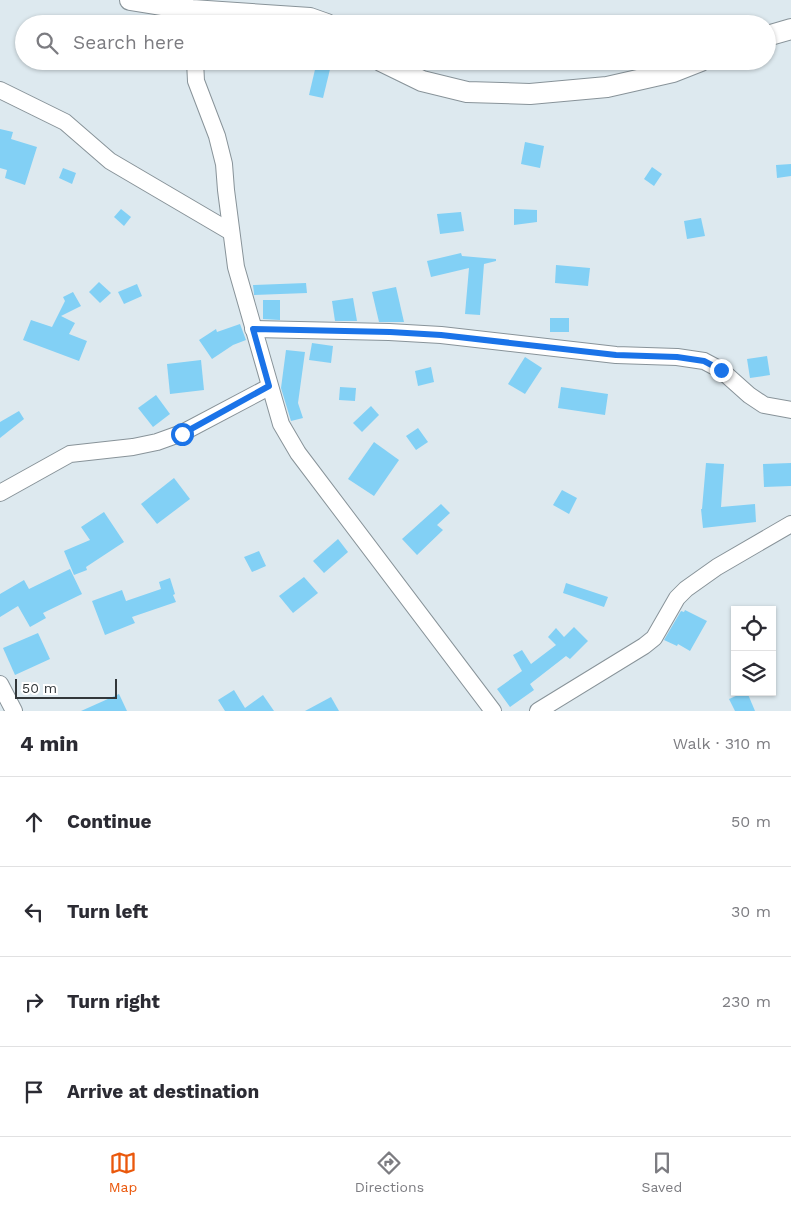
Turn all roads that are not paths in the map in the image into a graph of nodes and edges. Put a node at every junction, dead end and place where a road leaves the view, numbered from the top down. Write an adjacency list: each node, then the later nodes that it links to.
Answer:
1 (130, 0): 2 (street)
2 (192, 11): 3 (street)
3 (259, 15)
4 (791, 29): 5 (street)
5 (776, 33)
6 (195, 70): 10 (street)
7 (399, 70): 8 (street)
8 (678, 70)
9 (0, 90): 10 (street)
10 (232, 232): 11 (street)
11 (253, 329): 12 (street); 13 (street)
12 (269, 386): 14 (street); 18 (street)
13 (791, 410)
14 (0, 493)
15 (791, 524): 19 (street)
16 (0, 684): 17 (street)
17 (14, 711)
18 (493, 711)
19 (538, 711)

